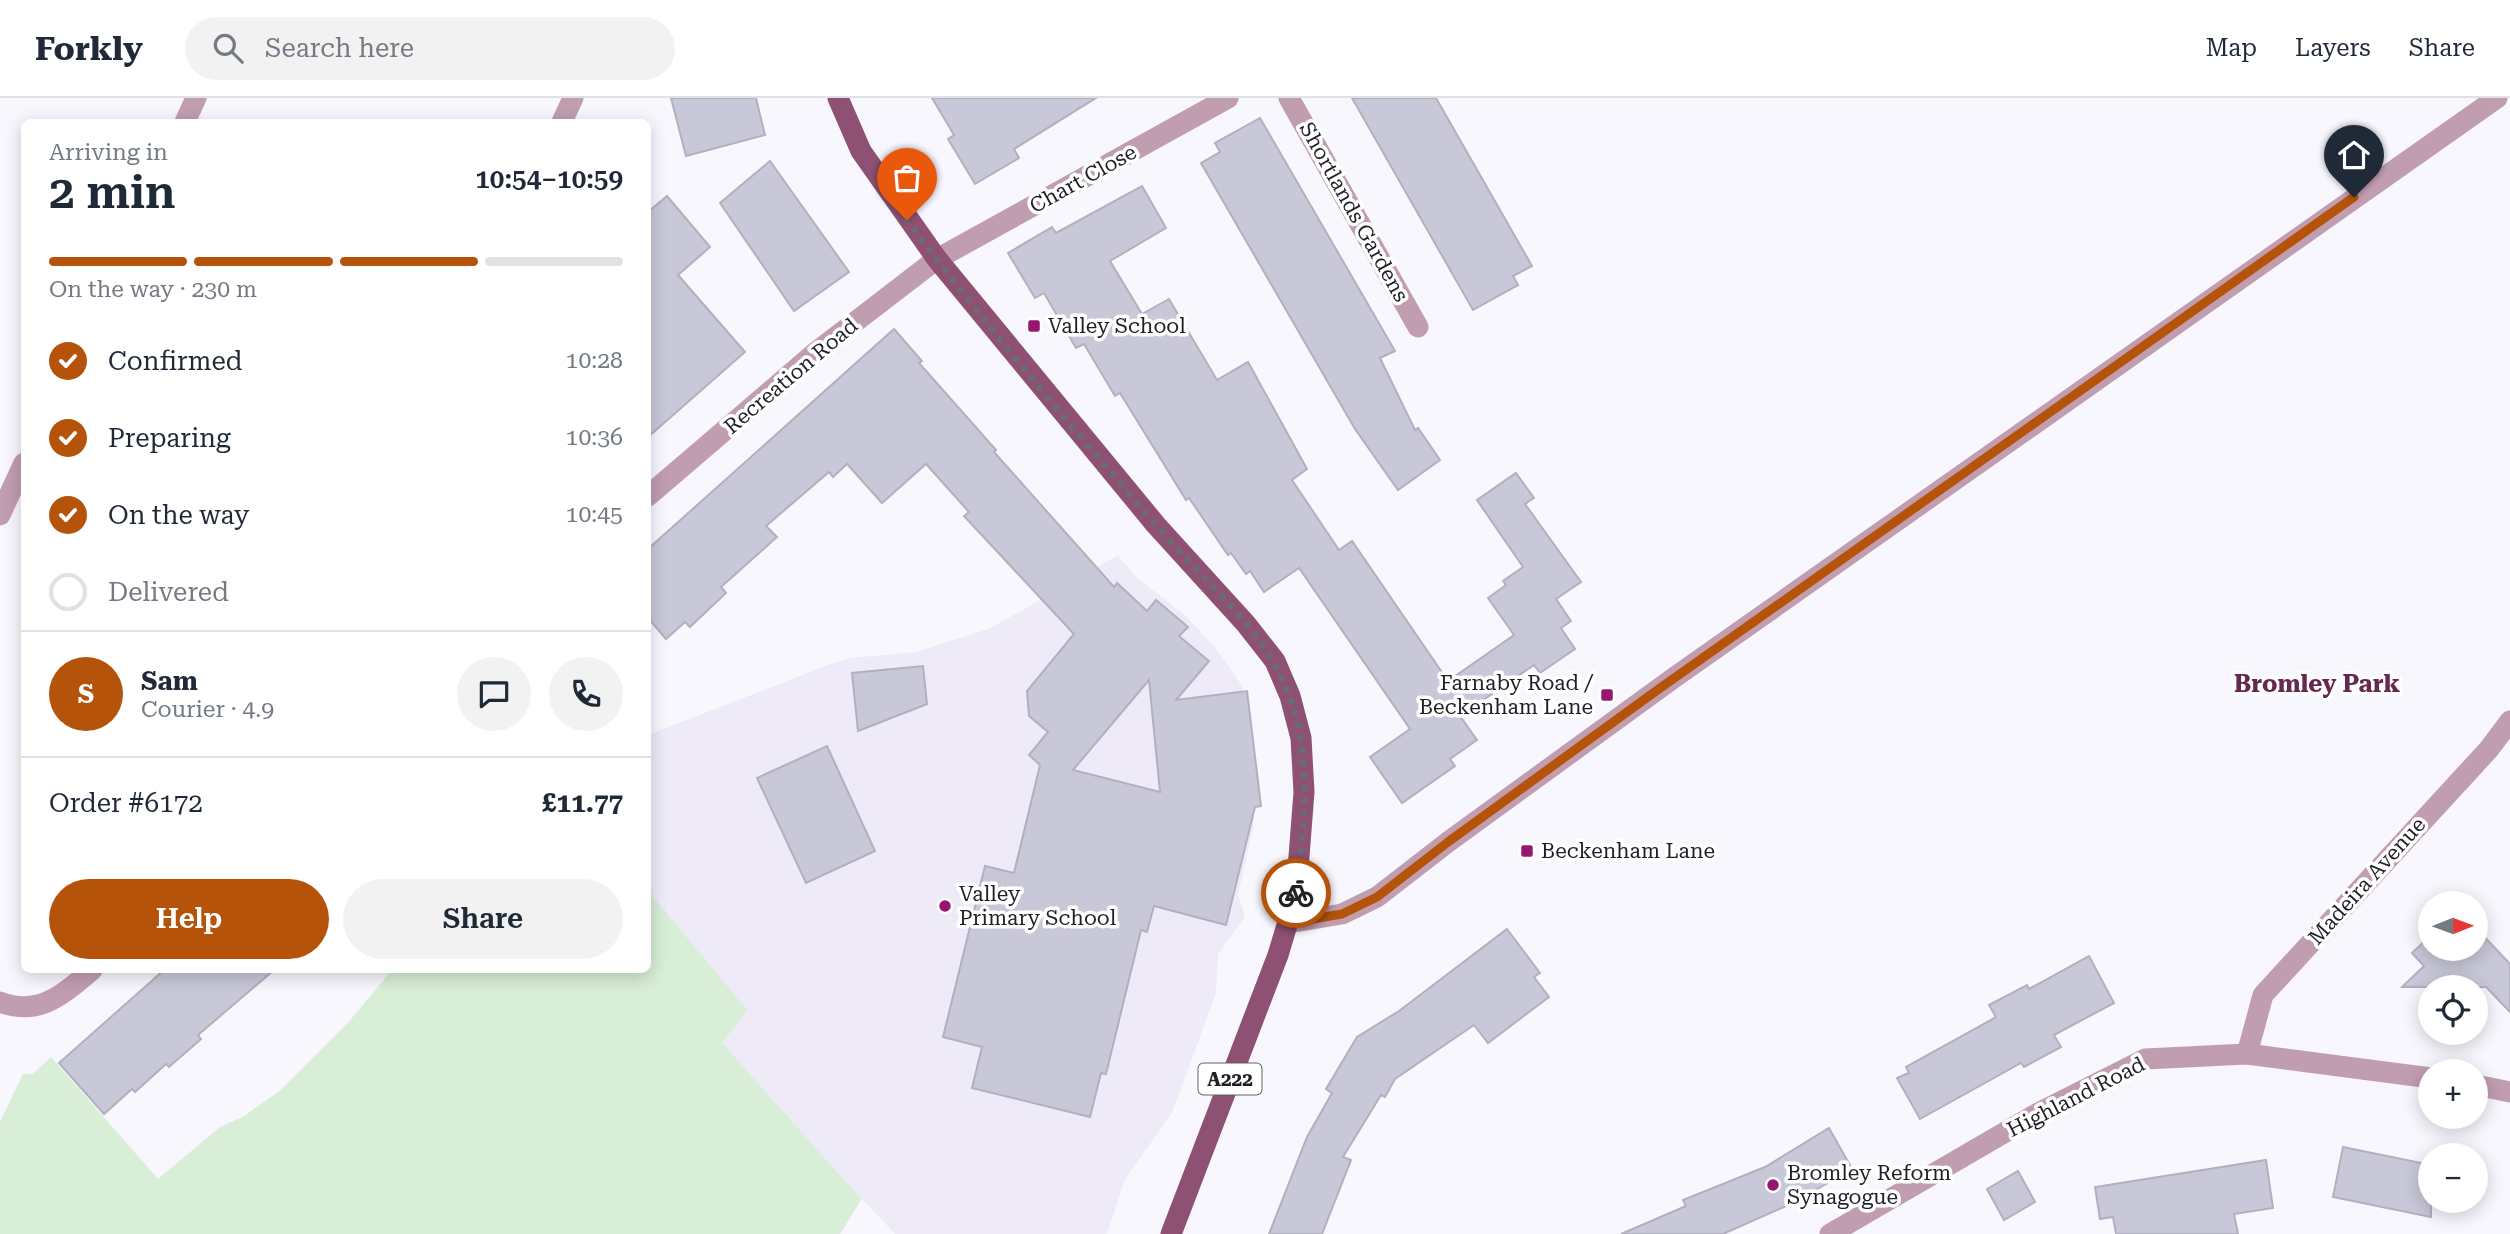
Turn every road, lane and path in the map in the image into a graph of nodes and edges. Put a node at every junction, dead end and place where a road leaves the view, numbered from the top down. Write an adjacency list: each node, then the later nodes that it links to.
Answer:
1 (196, 98): 7 (street)
2 (573, 98): 8 (street)
3 (838, 98): 9 (main road, A222)
4 (1228, 98): 9 (street, Chart Close)
5 (1289, 98): 10 (street, Shortlands Gardens)
6 (2497, 98): 15 (street)
7 (186, 119)
8 (563, 119)
9 (937, 259): 12 (street, Recreation Road); 15 (main road, A222)
10 (1419, 327)
11 (21, 470): 13 (street)
12 (651, 493)
13 (0, 515)
14 (2510, 721): 18 (street, Madeira Avenue)
15 (1288, 923): 22 (main road, A222)
16 (88, 973): 17 (street)
17 (0, 1002)
18 (2247, 1054): 19 (street, Highland Road); 23 (street, Highland Road)
19 (2418, 1076)
20 (2488, 1087): 21 (street)
21 (2510, 1092)
22 (1171, 1234)
23 (1830, 1234)

